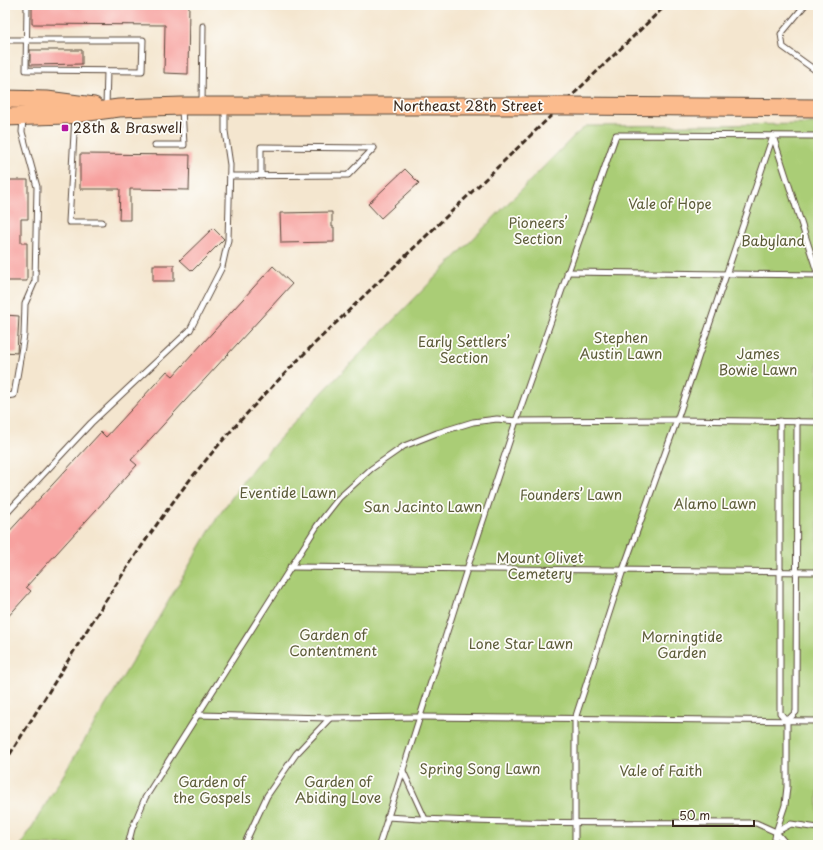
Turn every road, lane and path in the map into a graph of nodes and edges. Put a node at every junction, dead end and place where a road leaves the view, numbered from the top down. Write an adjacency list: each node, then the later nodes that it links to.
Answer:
1 (27, 5): 5 (lane)
2 (805, 5): 6 (lane)
3 (203, 26): 10 (lane)
4 (5, 40): 5 (lane)
5 (26, 40): 7 (lane); 7 (lane)
6 (818, 70)
7 (107, 71): 12 (lane)
8 (5, 98): 12 (main road, Northeast 28th Street)
9 (182, 106): 10 (main road, Northeast 28th Street); 12 (main road, Northeast 28th Street); 19 (lane)
10 (202, 106): 11 (main road, Northeast 28th Street)
11 (224, 106): 13 (main road, Northeast 28th Street, bridge); 20 (lane)
12 (112, 107): 14 (main road, Northeast 28th Street)
13 (818, 108)
14 (75, 114): 15 (main road, Northeast 28th Street); 22 (lane)
15 (23, 116): 16 (main road, Northeast 28th Street); 26 (lane)
16 (5, 117)
17 (773, 136): 18 (lane); 23 (lane); 24 (lane); 25 (lane)
18 (818, 136)
19 (155, 145)
20 (230, 176): 21 (lane); 32 (lane)
21 (261, 176): 21 (lane)
22 (102, 222)
23 (567, 272): 24 (lane); 28 (lane)
24 (726, 273): 25 (lane); 27 (lane)
25 (818, 275)
26 (5, 396)
27 (677, 420): 28 (lane); 29 (lane); 35 (lane)
28 (516, 421): 33 (lane); 34 (lane)
29 (780, 421): 30 (lane); 37 (lane)
30 (797, 421): 31 (lane); 36 (lane)
31 (818, 422)
32 (5, 515)
33 (290, 567): 34 (lane); 39 (lane)
34 (467, 569): 35 (lane); 40 (lane)
35 (623, 570): 37 (lane); 42 (lane)
36 (796, 571): 37 (lane); 38 (lane); 43 (lane)
37 (780, 572): 43 (lane)
38 (818, 572)
39 (198, 715): 41 (lane); 51 (lane)
40 (420, 717): 41 (lane); 42 (lane); 45 (lane)
41 (330, 718): 52 (lane)
42 (575, 718): 43 (lane); 48 (lane)
43 (787, 721): 44 (lane); 50 (lane)
44 (818, 721)
45 (403, 771): 46 (lane); 47 (lane)
46 (387, 817): 47 (lane); 53 (lane)
47 (425, 819): 48 (lane)
48 (576, 822): 50 (lane); 54 (lane)
49 (818, 828): 50 (lane)
50 (776, 832): 55 (lane); 56 (lane)
51 (128, 845)
52 (244, 845)
53 (379, 845)
54 (575, 845)
55 (774, 845)
56 (787, 845)

